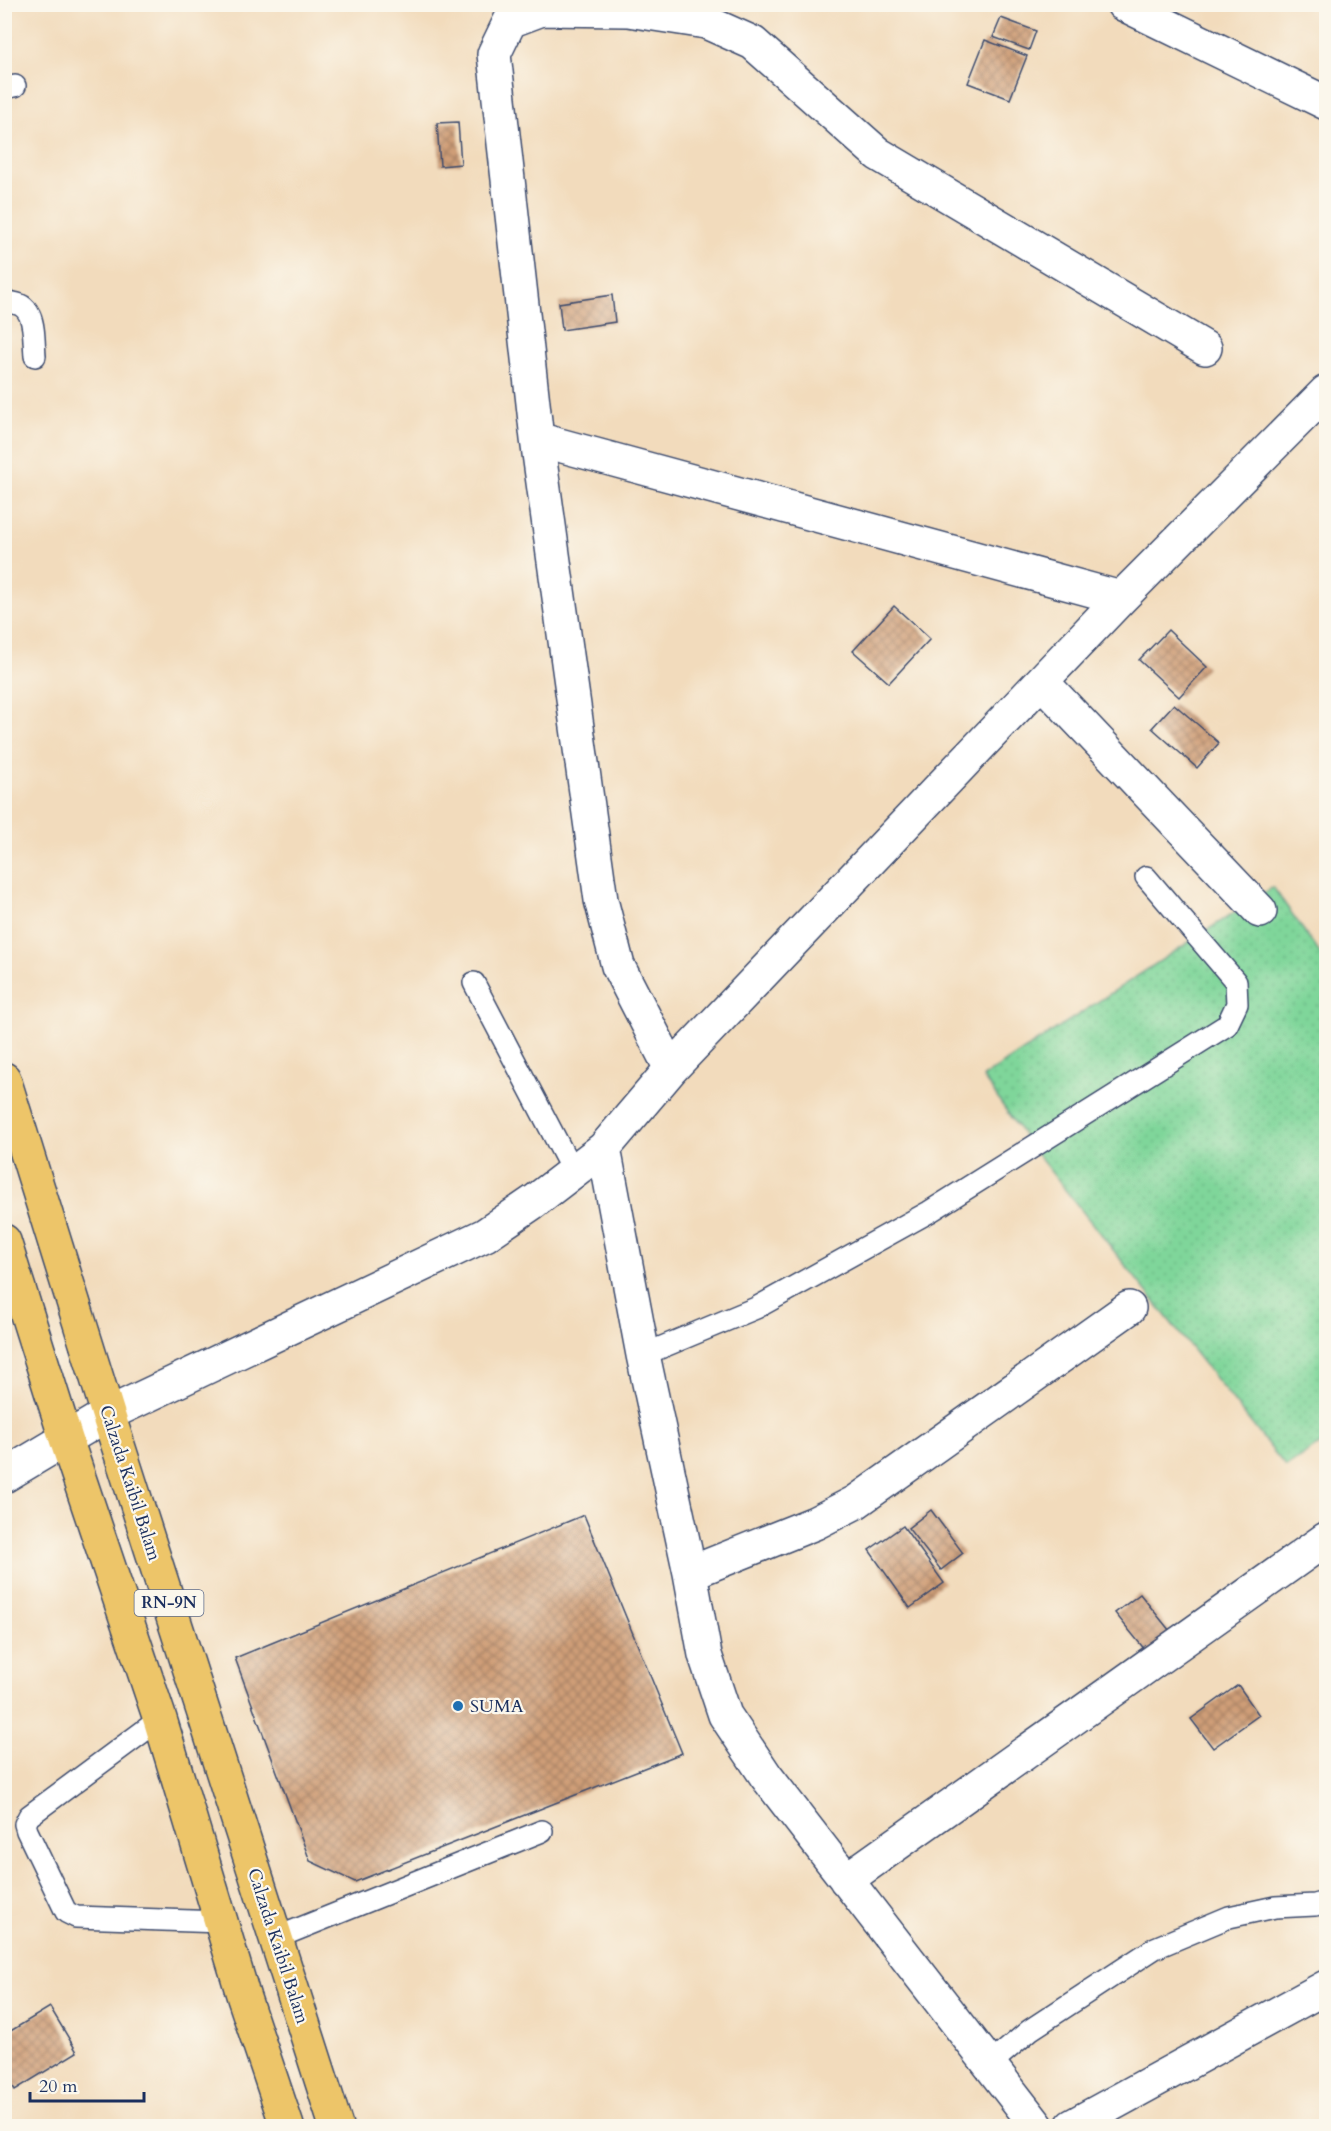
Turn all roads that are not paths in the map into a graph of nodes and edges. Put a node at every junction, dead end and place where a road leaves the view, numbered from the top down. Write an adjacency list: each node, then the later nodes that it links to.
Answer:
1 (1129, 6): 2 (street)
2 (1326, 103)
3 (4, 303): 5 (lane)
4 (1205, 348): 7 (street)
5 (35, 356)
6 (1326, 392): 8 (street)
7 (537, 439): 8 (street); 13 (street)
8 (1121, 598): 9 (street)
9 (1042, 682): 11 (street); 13 (street)
10 (1146, 877): 19 (lane)
11 (1260, 911)
12 (474, 982): 16 (lane)
13 (671, 1069): 15 (street)
14 (4, 1079): 20 (main road, Calzada Kaibil Balam / RN-9N)
15 (604, 1148): 16 (street); 19 (street)
16 (573, 1172): 20 (street)
17 (4, 1241): 21 (main road, RN-9N)
18 (1129, 1308): 24 (street)
19 (643, 1355): 24 (street)
20 (108, 1414): 21 (street); 30 (main road, Calzada Kaibil Balam / RN-9N)
21 (66, 1439): 22 (street); 25 (main road, RN-9N)
22 (4, 1476)
23 (1326, 1539): 27 (street)
24 (690, 1573): 27 (street)
25 (160, 1719): 29 (main road, RN-9N); 29 (lane)
26 (542, 1832): 30 (lane)
27 (846, 1880): 32 (street)
28 (1326, 1902): 32 (lane)
29 (221, 1922): 33 (main road, RN-9N)
30 (276, 1938): 34 (main road, Calzada Kaibil Balam / RN-9N)
31 (1326, 1987): 36 (street)
32 (989, 2065): 35 (street)
33 (287, 2127)
34 (336, 2127)
35 (1037, 2127)
36 (1072, 2127)

